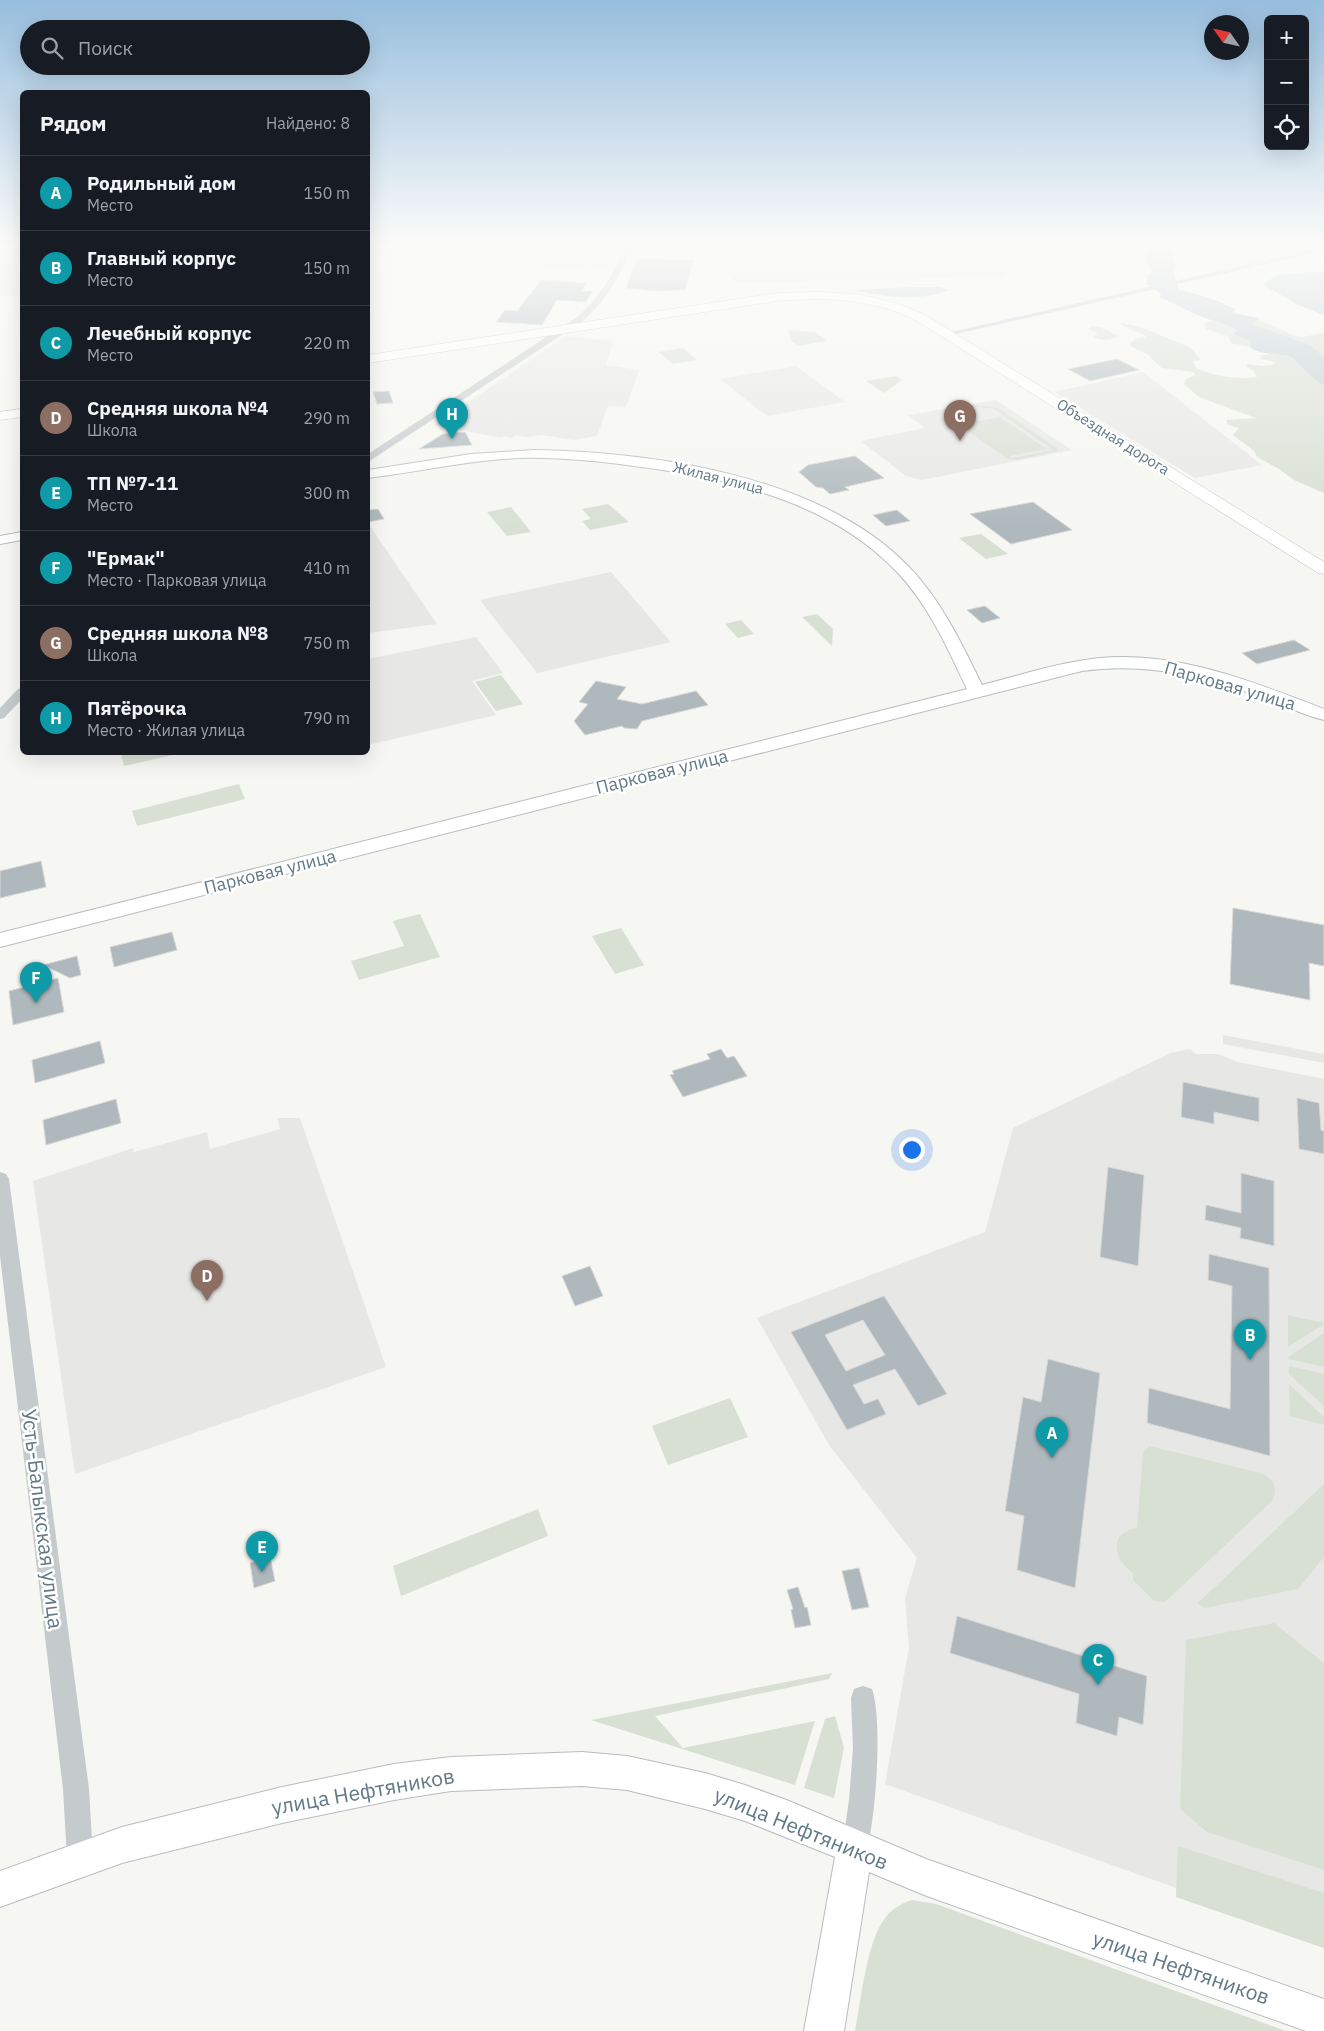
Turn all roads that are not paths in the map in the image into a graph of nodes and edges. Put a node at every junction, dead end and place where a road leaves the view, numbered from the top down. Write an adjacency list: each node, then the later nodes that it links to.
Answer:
1 (488, 341): 4 (main road, Объездная дорога)
2 (547, 341): 7 (street)
3 (958, 341): 11 (main road, Объездная дорога)
4 (370, 359)
5 (20, 412): 6 (main road)
6 (0, 416)
7 (370, 457)
8 (370, 474): 12 (main road, Жилая улица)
9 (20, 536): 10 (main road)
10 (0, 540)
11 (1324, 569)
12 (976, 692): 15 (main road, Парковая улица); 16 (main road, Парковая улица)
13 (20, 694): 14 (street)
14 (0, 714)
15 (1324, 714)
16 (0, 940)
17 (0, 1179): 20 (street, Усть-Балыкская улица)
18 (863, 1698): 19 (street)
19 (855, 1849): 20 (main road, улица Нефтяников); 22 (main road, улица Нефтяников); 23 (main road)
20 (80, 1858): 21 (main road, улица Нефтяников)
21 (0, 1889)
22 (1324, 2018)
23 (824, 2031)

